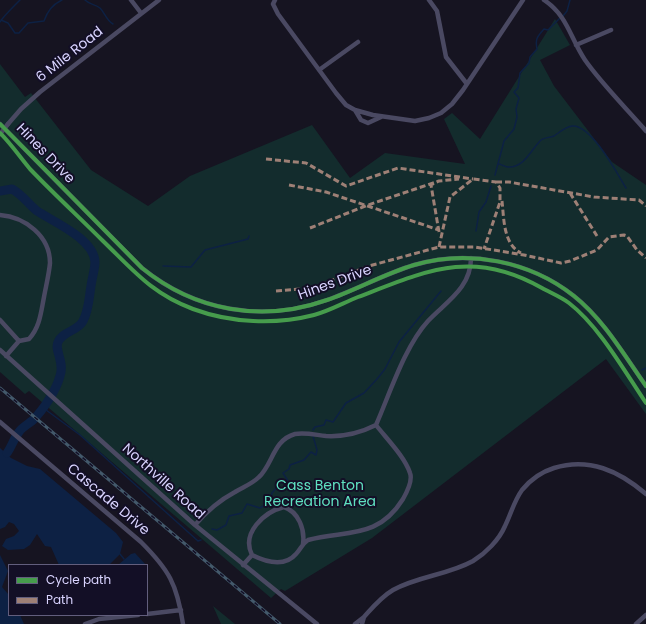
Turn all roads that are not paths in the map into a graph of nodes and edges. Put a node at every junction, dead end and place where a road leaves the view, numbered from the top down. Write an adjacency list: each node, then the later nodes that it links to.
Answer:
1 (131, 0): 7 (street)
2 (159, 0): 7 (street, 6 Mile Road)
3 (275, 0): 11 (street)
4 (429, 0): 12 (street)
5 (523, 0): 12 (street)
6 (544, 0): 10 (street)
7 (141, 14): 17 (street, 6 Mile Road, bridge)
8 (611, 30): 10 (street)
9 (358, 42): 11 (street)
10 (576, 45): 16 (street)
11 (319, 70): 13 (street)
12 (467, 84): 14 (street)
13 (355, 110): 14 (street); 14 (street)
14 (382, 116)
15 (0, 124): 19 (street, Hines Drive)
16 (646, 131)
17 (0, 134)
18 (0, 215): 21 (street)
19 (471, 258): 24 (street, Hines Drive); 26 (street)
20 (0, 320): 21 (street)
21 (20, 341): 23 (street)
22 (0, 350): 23 (street, Northville Road)
23 (6, 356): 28 (street, Northville Road)
24 (646, 386)
25 (0, 422): 32 (street, Cascade Drive)
26 (376, 425): 28 (street); 29 (street)
27 (646, 494): 36 (street)
28 (195, 525): 31 (street, Northville Road)
29 (303, 544): 30 (street); 30 (street)
30 (252, 555): 31 (street)
31 (243, 565): 39 (street, Northville Road)
32 (181, 610): 33 (street); 38 (street, Cascade Drive)
33 (148, 614)
34 (646, 615): 42 (street)
35 (128, 616): 37 (street)
36 (364, 617): 40 (street); 41 (street)
37 (85, 624)
38 (182, 624)
39 (317, 624)
40 (355, 624)
41 (362, 624)
42 (636, 624)

